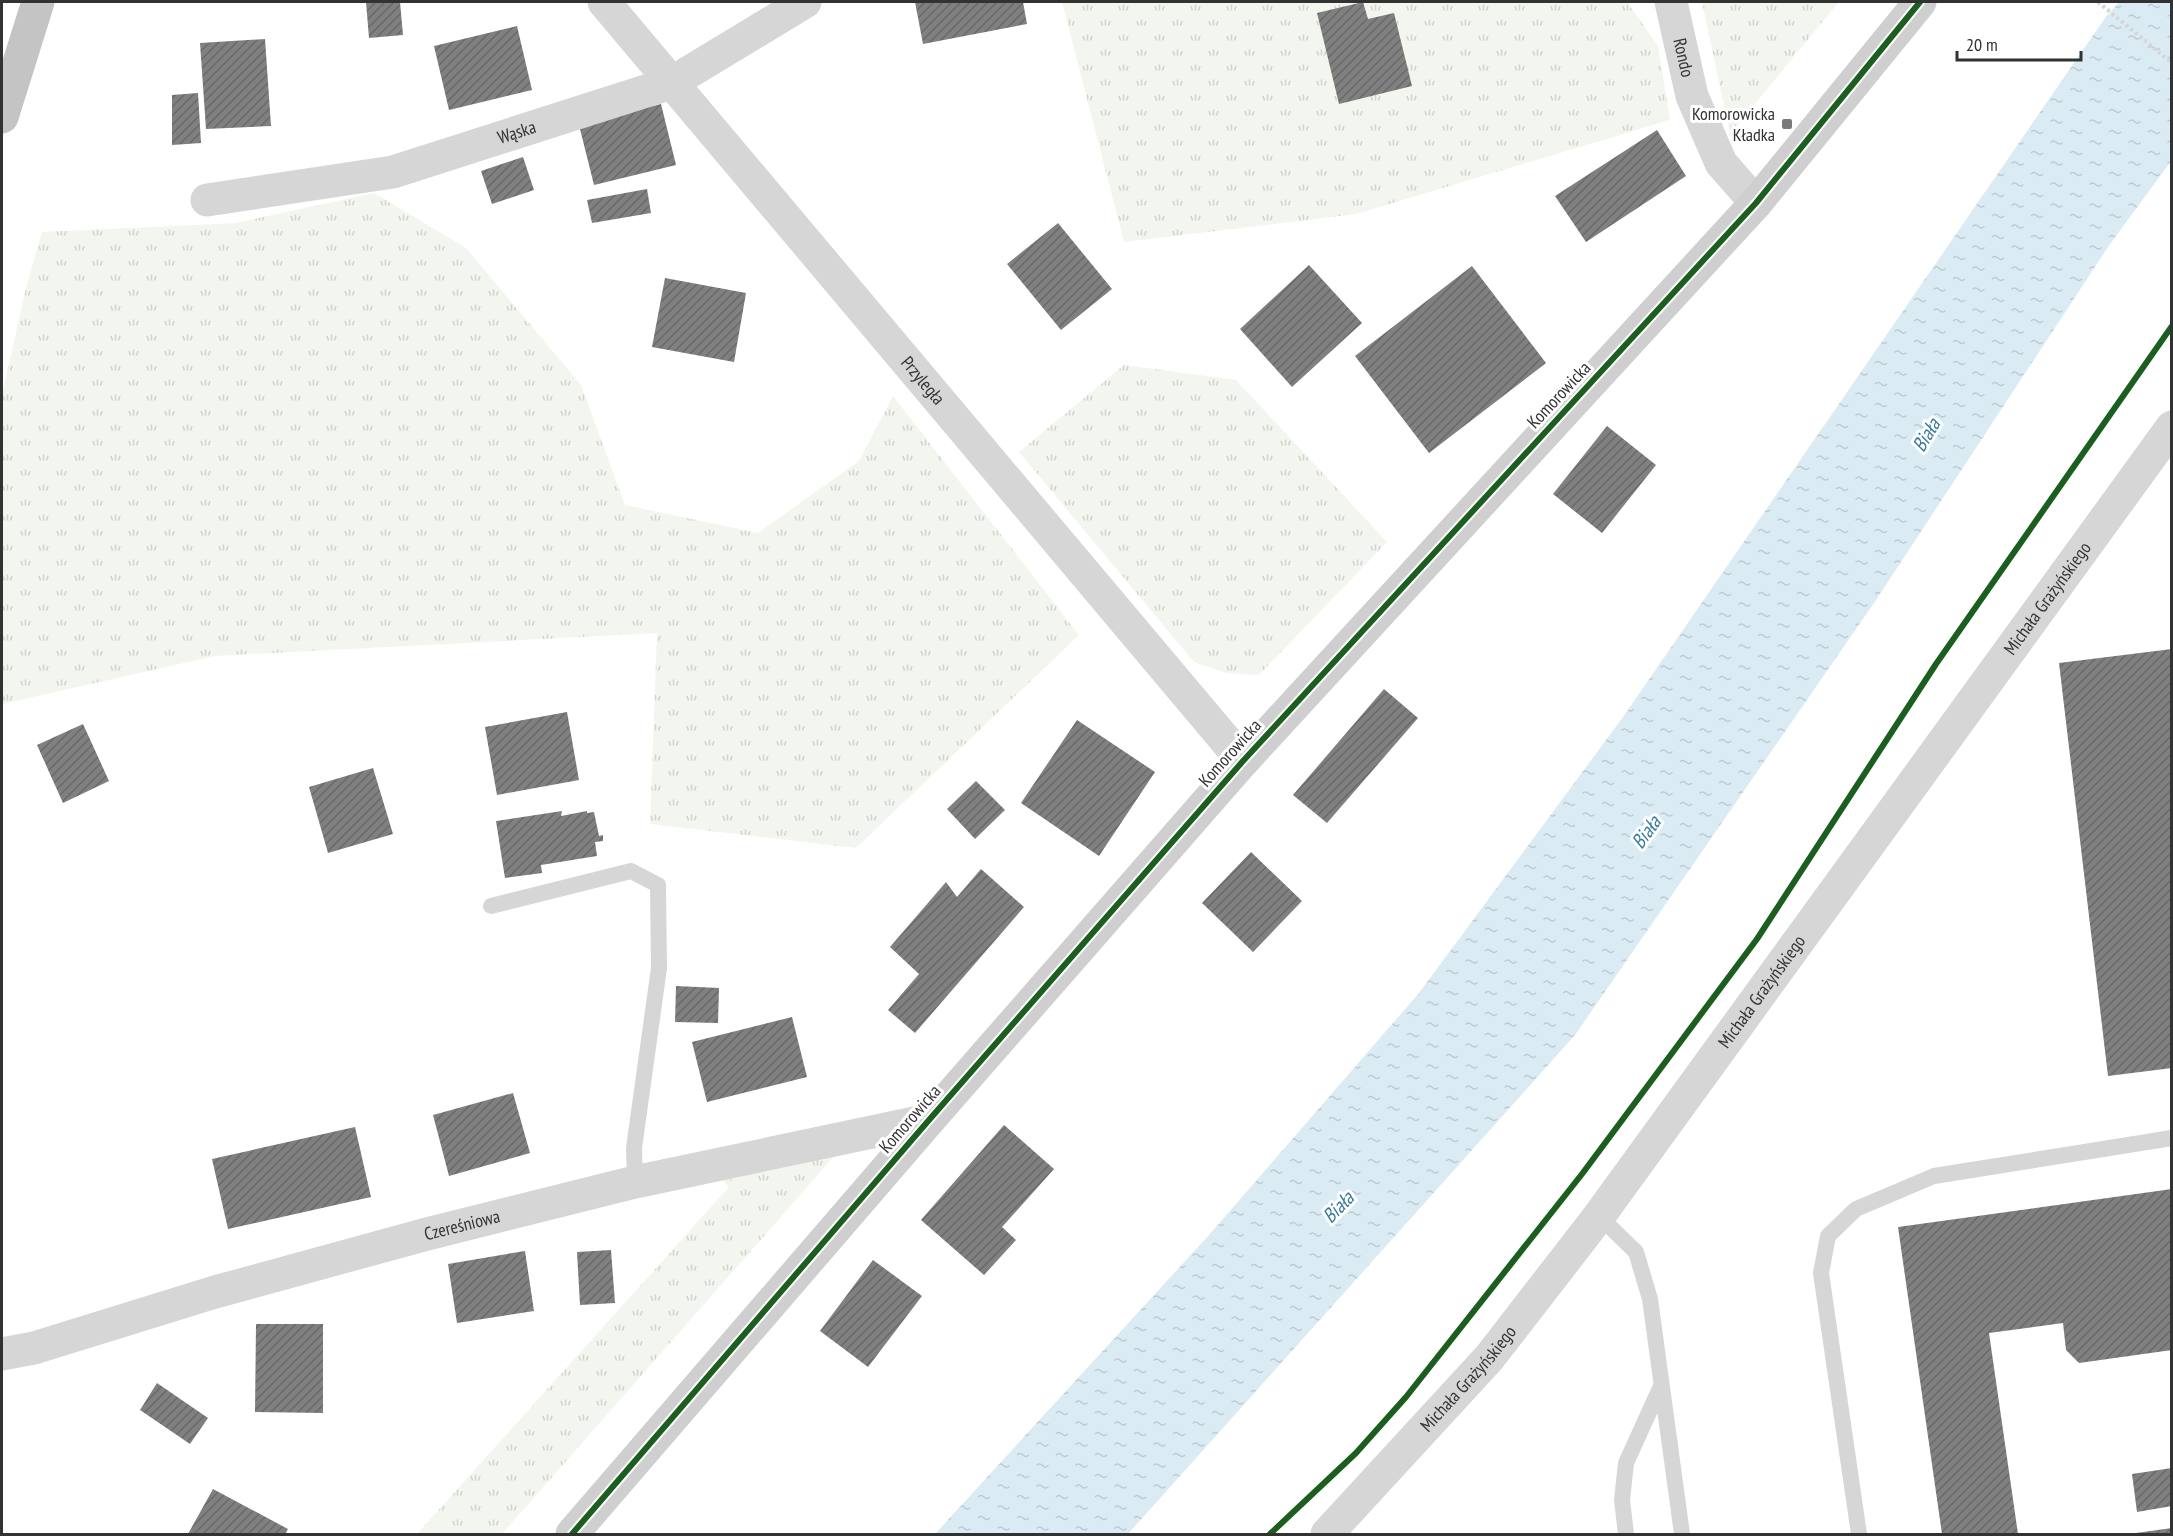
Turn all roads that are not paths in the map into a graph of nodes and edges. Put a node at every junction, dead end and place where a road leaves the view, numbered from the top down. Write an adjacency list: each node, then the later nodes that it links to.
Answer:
1 (38, 2): 7 (highway)
2 (604, 2): 6 (street, Przyległa)
3 (805, 2): 6 (street, Wąska)
4 (1671, 2): 9 (street, Rondo)
5 (1920, 2): 9 (street, Komorowicka)
6 (670, 82): 8 (street, Wąska); 11 (street, Przyległa)
7 (2, 117)
8 (207, 200)
9 (1756, 203): 11 (street, Komorowicka)
10 (2172, 427): 16 (street, Michała Grażyńskiego)
11 (1243, 761): 13 (street, Komorowicka)
12 (491, 906): 15 (lane)
13 (929, 1120): 15 (street, Czereśniowa); 19 (street, Komorowicka)
14 (2172, 1138): 23 (lane)
15 (635, 1182): 17 (street, Czereśniowa)
16 (1599, 1215): 18 (lane); 20 (street, Michała Grażyńskiego)
17 (2, 1354)
18 (1662, 1385): 21 (lane); 22 (lane)
19 (572, 1534)
20 (1327, 1534)
21 (1626, 1534)
22 (1682, 1534)
23 (1859, 1534)

